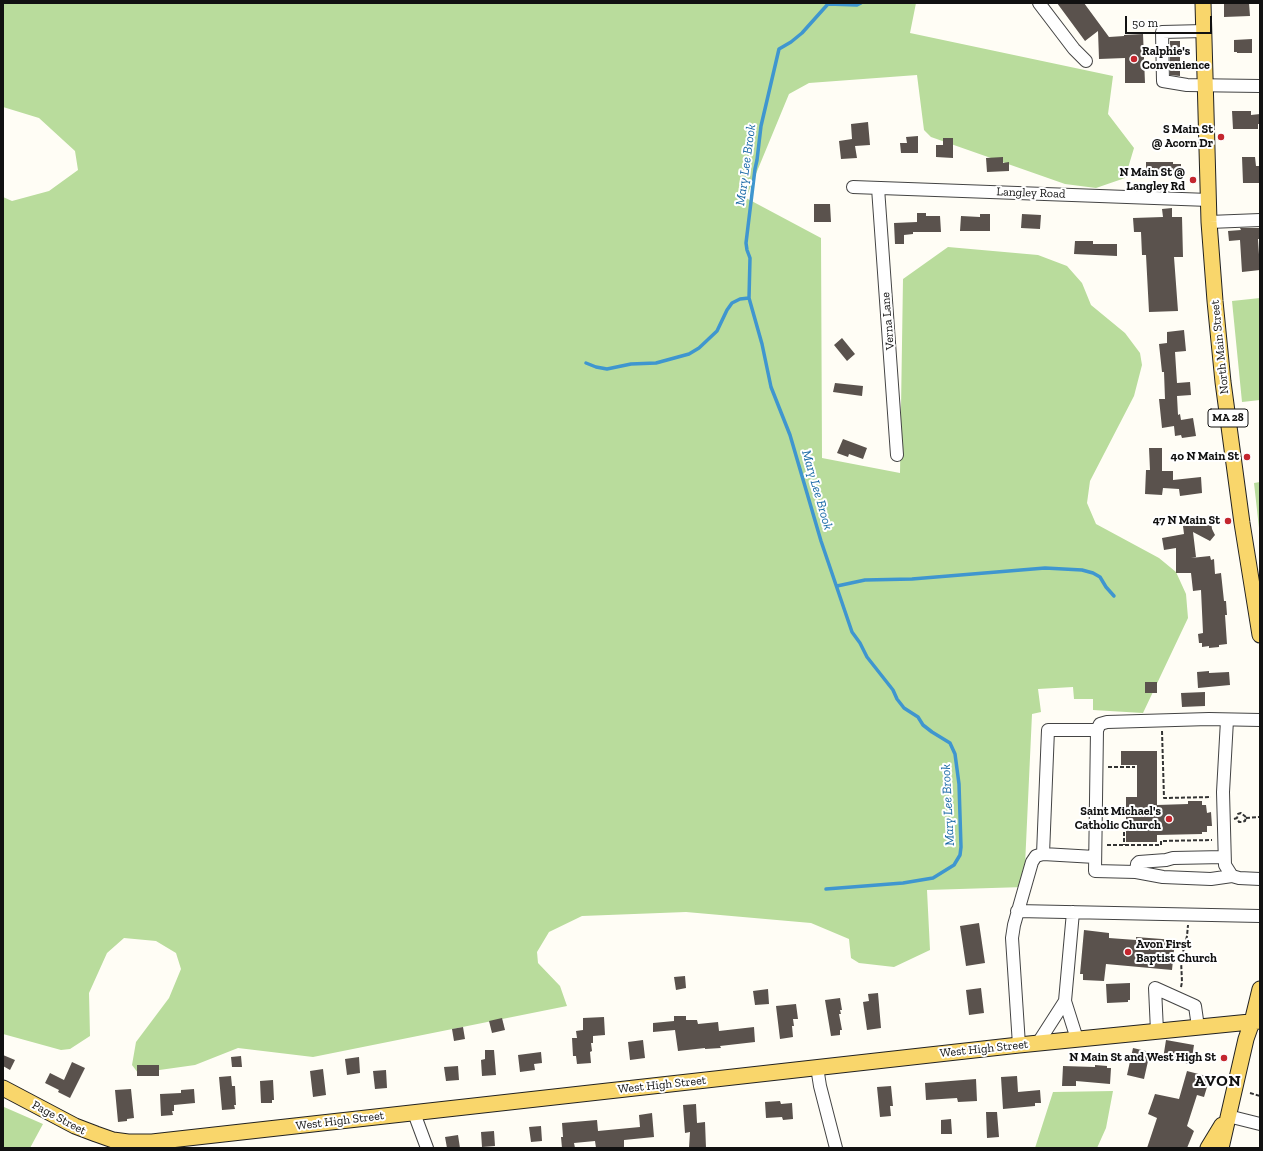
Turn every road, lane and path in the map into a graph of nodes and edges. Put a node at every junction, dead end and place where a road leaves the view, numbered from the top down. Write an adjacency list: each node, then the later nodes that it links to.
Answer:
1 (1038, 3): 4 (street)
2 (1203, 3): 3 (main road, MA 28)
3 (1204, 31): 5 (main road, MA 28); 5 (street)
4 (1086, 61)
5 (1205, 85): 6 (street); 9 (main road, MA 28)
6 (1260, 86)
7 (853, 187): 8 (street, Langley Road)
8 (878, 188): 9 (street, Langley Road); 12 (street, Verna Lane)
9 (1208, 200): 11 (main road, North Main Street / MA 28)
10 (1260, 220): 11 (street)
11 (1209, 222): 13 (main road, North Main Street / MA 28)
12 (898, 455)
13 (1260, 635)
14 (1162, 720): 15 (street); 17 (street); 20 (path)
15 (1227, 720): 16 (street); 29 (street)
16 (1260, 720)
17 (1097, 730): 27 (street); 28 (street)
18 (1113, 767): 19 (path)
19 (1135, 767)
20 (1215, 797)
21 (1246, 818): 21 (path); 22 (path)
22 (1259, 818)
23 (1124, 826): 26 (path)
24 (1215, 840): 26 (path)
25 (1111, 845): 26 (path)
26 (1124, 845)
27 (1044, 854): 28 (street); 33 (street)
28 (1095, 857): 30 (street)
29 (1224, 857): 30 (street); 31 (street)
30 (1136, 872): 31 (street)
31 (1232, 876): 32 (street)
32 (1260, 879)
33 (1018, 911): 34 (street); 45 (street)
34 (1073, 912): 35 (street); 39 (street)
35 (1260, 916)
36 (1188, 930): 37 (path)
37 (1181, 987)
38 (1260, 989): 40 (main road)
39 (1065, 1001): 43 (street); 44 (street)
40 (1256, 1021): 41 (main road, West High Street); 51 (main road)
41 (1198, 1027): 42 (main road, West High Street); 42 (street)
42 (1157, 1031): 43 (main road, West High Street)
43 (1076, 1039): 44 (main road, West High Street)
44 (1038, 1043): 45 (main road, West High Street)
45 (1019, 1045): 46 (main road, West High Street)
46 (817, 1067): 50 (main road, West High Street); 57 (street)
47 (3, 1088): 53 (main road, Page Street)
48 (1250, 1093): 49 (path)
49 (1260, 1096)
50 (414, 1112): 54 (main road, West High Street); 56 (street)
51 (1228, 1116): 52 (street); 58 (main road); 59 (main road)
52 (1260, 1124)
53 (74, 1126): 54 (main road, West High Street); 55 (street, Page Street)
54 (152, 1145)
55 (115, 1148)
56 (427, 1148)
57 (836, 1148)
58 (1208, 1148)
59 (1221, 1148)

